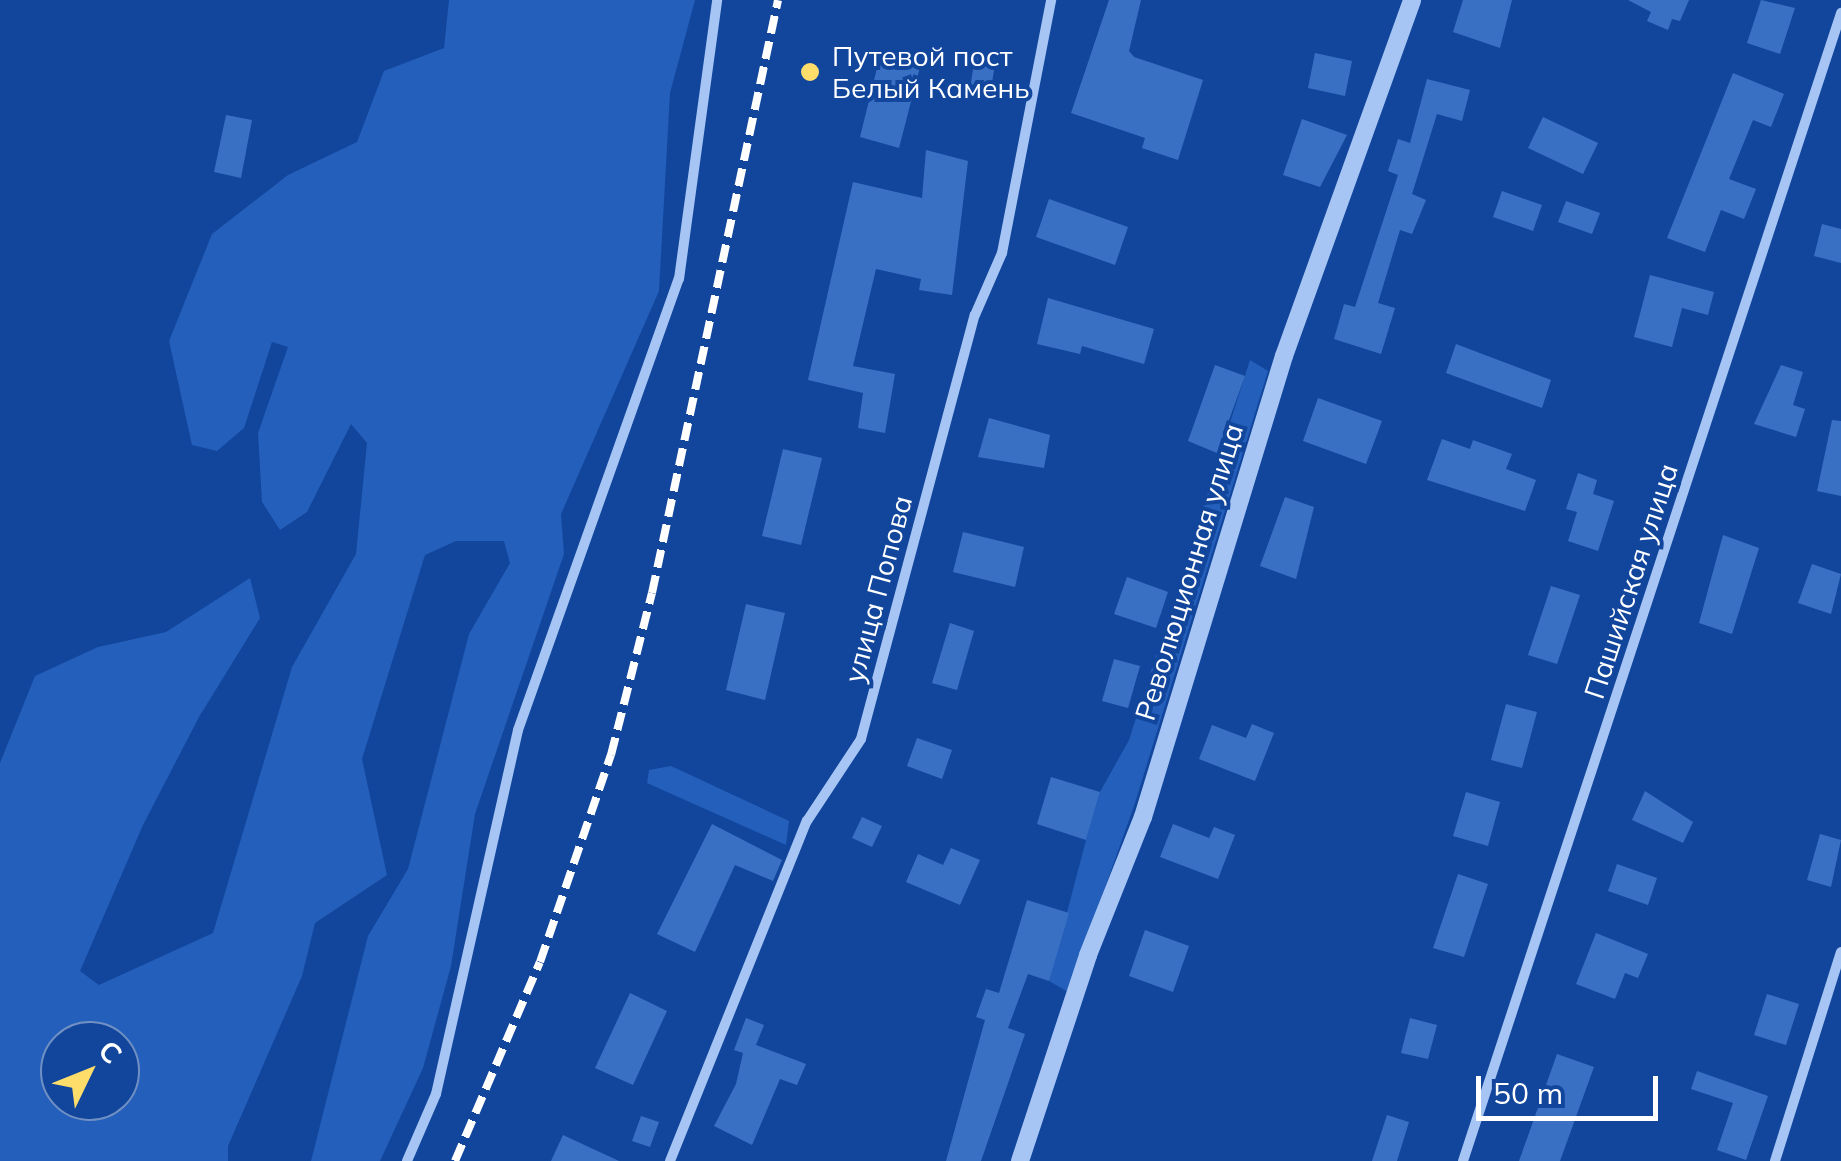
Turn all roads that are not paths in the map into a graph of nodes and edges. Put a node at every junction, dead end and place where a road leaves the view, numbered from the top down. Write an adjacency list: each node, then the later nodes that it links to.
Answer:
1 (717, 0): 6 (street)
2 (1051, 0): 7 (street, улица Попова)
3 (1412, 0): 8 (street, Революционная улица)
4 (1841, 14): 9 (street, Пашийская улица)
5 (1841, 952): 10 (street)
6 (407, 1161)
7 (670, 1161)
8 (1020, 1161)
9 (1462, 1161)
10 (1775, 1161)

